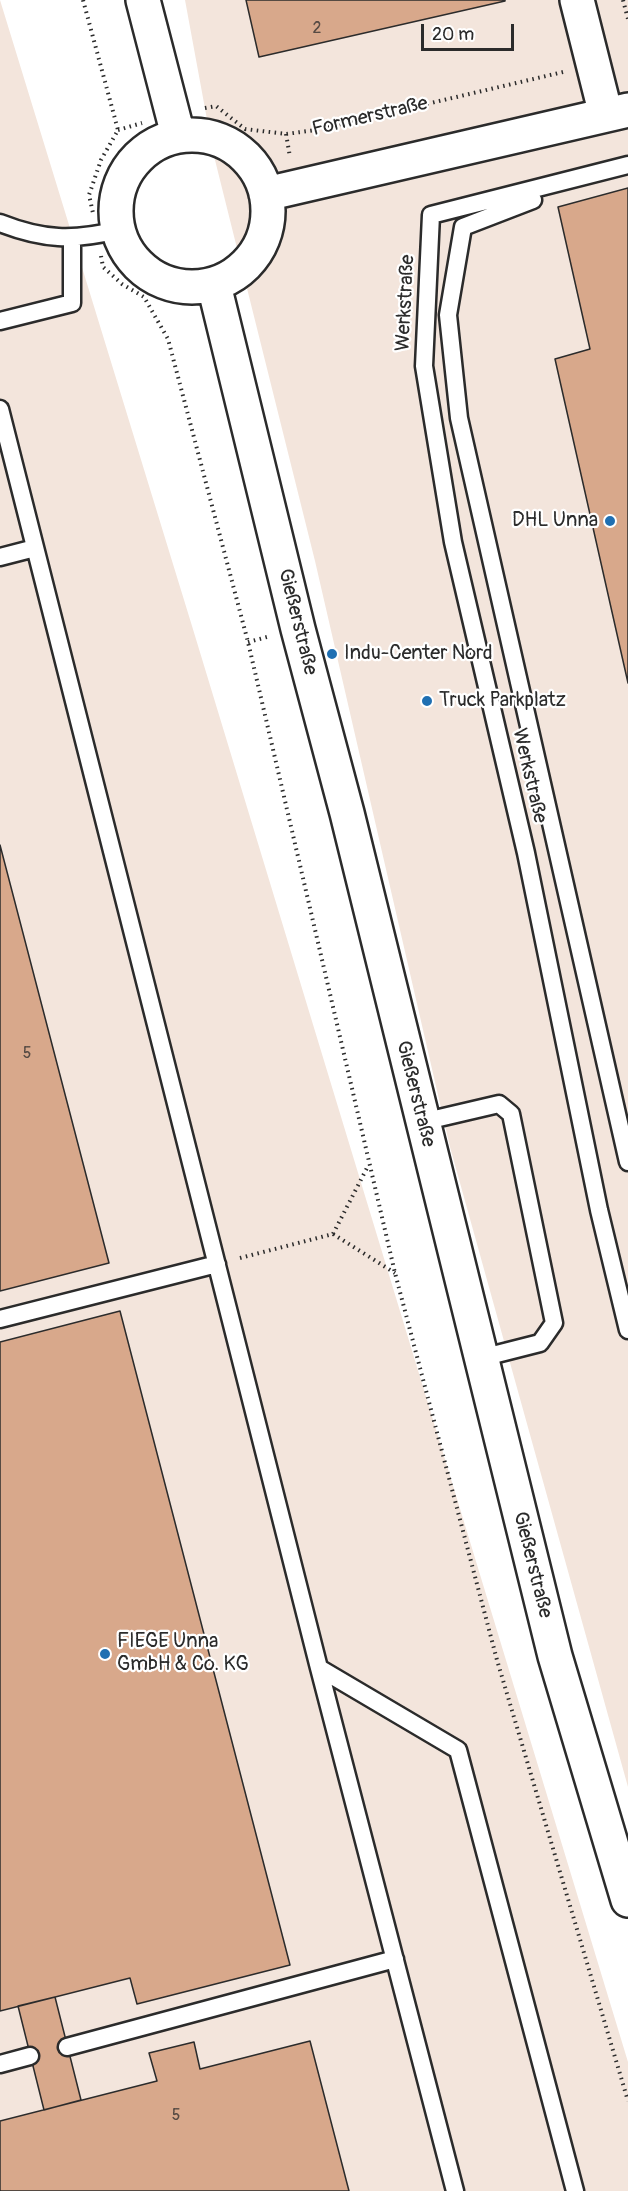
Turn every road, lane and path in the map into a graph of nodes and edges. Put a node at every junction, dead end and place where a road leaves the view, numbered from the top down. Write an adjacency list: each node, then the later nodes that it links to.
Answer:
1 (83, 0): 9 (path)
2 (143, 0): 8 (street)
3 (577, 0): 6 (street)
4 (623, 0): 5 (path)
5 (628, 19)
6 (592, 64): 7 (street); 8 (path, Formerstraße)
7 (617, 112): 12 (street)
8 (175, 125): 9 (path, Formerstraße); 12 (street); 14 (street)
9 (118, 130): 14 (path)
10 (628, 165): 28 (lane, Werkstraße)
11 (628, 177): 22 (lane)
12 (266, 194): 16 (street)
13 (0, 223): 15 (lane)
14 (108, 233): 15 (lane); 16 (street); 23 (path)
15 (72, 238): 17 (lane)
16 (214, 285): 21 (street, Gießerstraße)
17 (0, 321)
18 (0, 409): 19 (lane)
19 (35, 548): 20 (lane); 25 (lane)
20 (0, 557)
21 (422, 1122): 29 (street, Gießerstraße); 29 (lane)
22 (628, 1162)
23 (368, 1166): 24 (path); 26 (path)
24 (333, 1233): 25 (path); 26 (path)
25 (217, 1264): 27 (lane); 30 (lane)
26 (395, 1273): 36 (path)
27 (0, 1319)
28 (628, 1330)
29 (481, 1358): 31 (street, Gießerstraße)
30 (319, 1668): 32 (lane); 38 (lane)
31 (628, 1900)
32 (395, 1959): 33 (lane); 37 (lane)
33 (67, 2047)
34 (30, 2056): 35 (lane)
35 (0, 2064)
36 (628, 2102)
37 (455, 2191)
38 (575, 2191)

